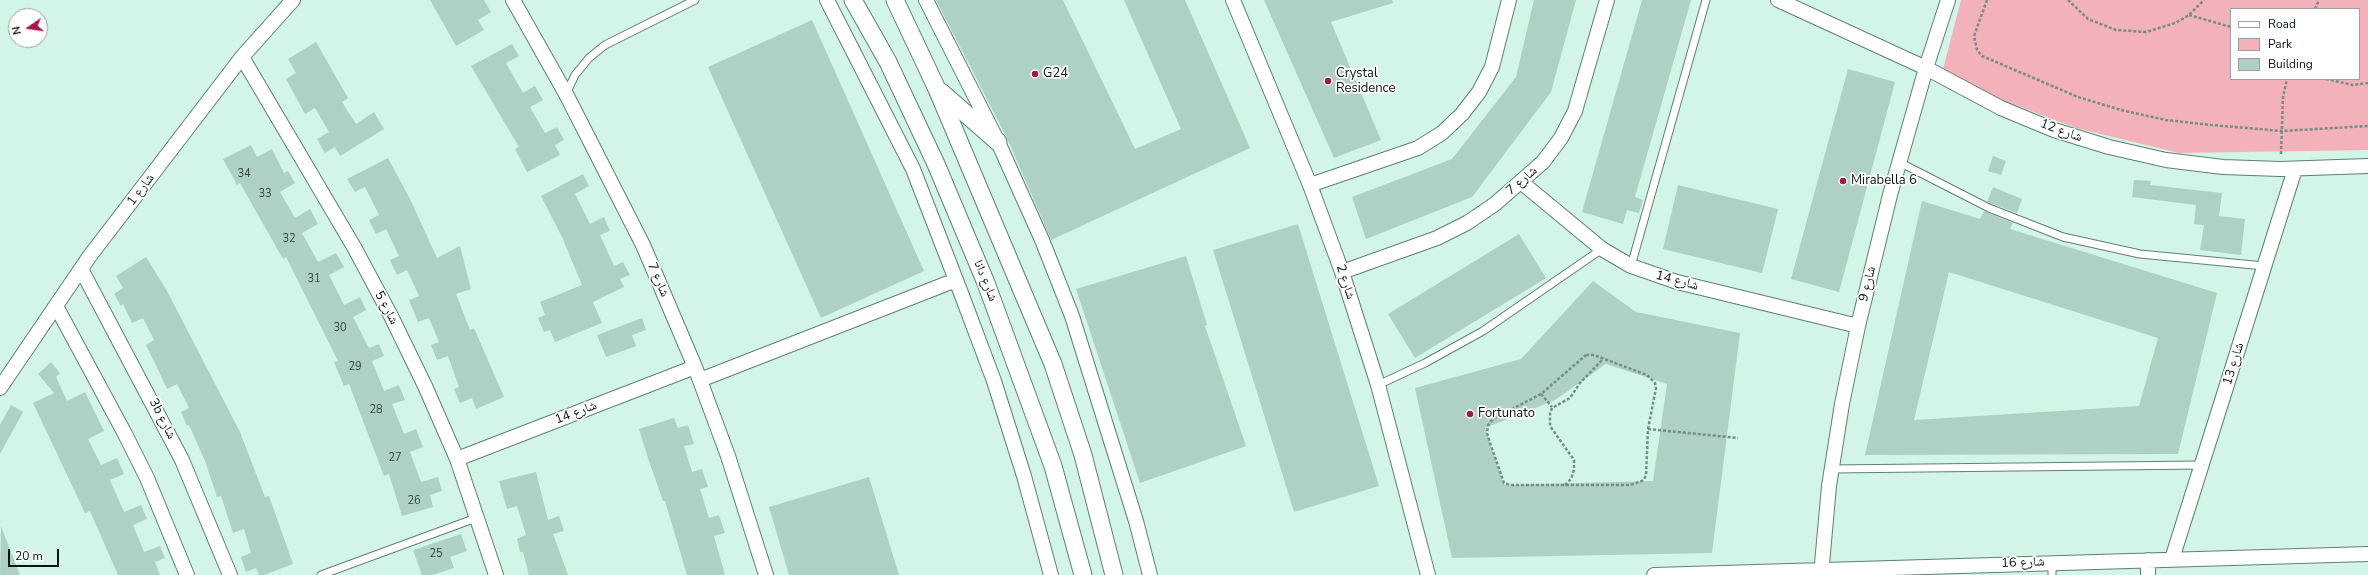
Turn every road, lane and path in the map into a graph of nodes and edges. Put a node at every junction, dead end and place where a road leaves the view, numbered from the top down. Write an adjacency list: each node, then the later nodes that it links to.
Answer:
1 (293, 0): 19 (street, شارع 1)
2 (513, 0): 25 (street, شارع 7)
3 (695, 0): 25 (lane)
4 (827, 0): 40 (street)
5 (853, 0): 68 (street, شارع دانا)
6 (895, 0): 24 (street)
7 (926, 0): 28 (street)
8 (1233, 0): 34 (street, شارع 2)
9 (1509, 0): 34 (street)
10 (1606, 0): 33 (street, شارع 7)
11 (1706, 0): 36 (lane)
12 (1778, 0): 20 (street, شارع 12)
13 (1948, 0): 20 (street, شارع 9)
14 (1987, 0): 27 (path)
15 (2068, 0): 17 (path)
16 (2204, 0): 17 (path)
17 (2189, 15): 18 (path)
18 (2230, 28)
19 (242, 57): 38 (street, شارع 1); 51 (street, شارع 5)
20 (1926, 68): 29 (street, شارع 9); 31 (street, شارع 12)
21 (2287, 80): 27 (path)
22 (2330, 80): 23 (path)
23 (2368, 83)
24 (937, 89): 28 (street); 69 (street)
25 (566, 94): 44 (street, شارع 7)
26 (2368, 126): 27 (path)
27 (2282, 131): 31 (path)
28 (998, 142): 70 (street)
29 (1899, 162): 37 (lane); 42 (street, شارع 9)
30 (2368, 166): 32 (street, شارع 12)
31 (2280, 169): 32 (street, شارع 12)
32 (2295, 169): 37 (street, شارع 13)
33 (1521, 182): 35 (street, شارع 14); 39 (street, شارع 7)
34 (1310, 185): 39 (street, شارع 2)
35 (1602, 249): 36 (street, شارع 14); 45 (lane)
36 (1631, 266): 42 (street, شارع 14)
37 (2264, 266): 52 (street, شارع 13)
38 (81, 268): 41 (street, شارع 1); 63 (street, 3b شارع)
39 (1342, 272): 45 (street, شارع 2)
40 (956, 280): 44 (street, شارع 14); 67 (street)
41 (56, 306): 46 (street, شارع 1); 62 (street)
42 (1858, 326): 53 (street, شارع 9)
43 (1603, 359): 47 (path); 48 (path); 49 (path)
44 (697, 374): 51 (street, شارع 14); 66 (street, شارع 7)
45 (1378, 385): 71 (street, شارع 2)
46 (0, 388)
47 (1541, 394): 48 (path); 54 (path)
48 (1552, 408): 54 (path)
49 (1648, 429): 50 (path); 54 (path)
50 (1738, 438)
51 (457, 459): 55 (street, شارع 5)
52 (2202, 465): 53 (lane); 57 (street, شارع 13)
53 (1832, 469): 61 (street, شارع 9)
54 (1565, 485)
55 (476, 518): 64 (lane); 65 (street, شارع 5)
56 (2368, 554): 57 (street, شارع 16)
57 (2172, 559): 58 (street, شارع 16)
58 (2148, 560): 59 (street, شارع 16); 73 (street)
59 (2052, 568): 60 (street, شارع 16)
60 (1919, 571): 61 (street, شارع 16)
61 (1821, 572): 72 (street, شارع 16)
62 (187, 575)
63 (230, 575)
64 (321, 575)
65 (496, 575)
66 (766, 575)
67 (1051, 575)
68 (1083, 575)
69 (1114, 575)
70 (1150, 575)
71 (1428, 575)
72 (1654, 575)
73 (2148, 575)

